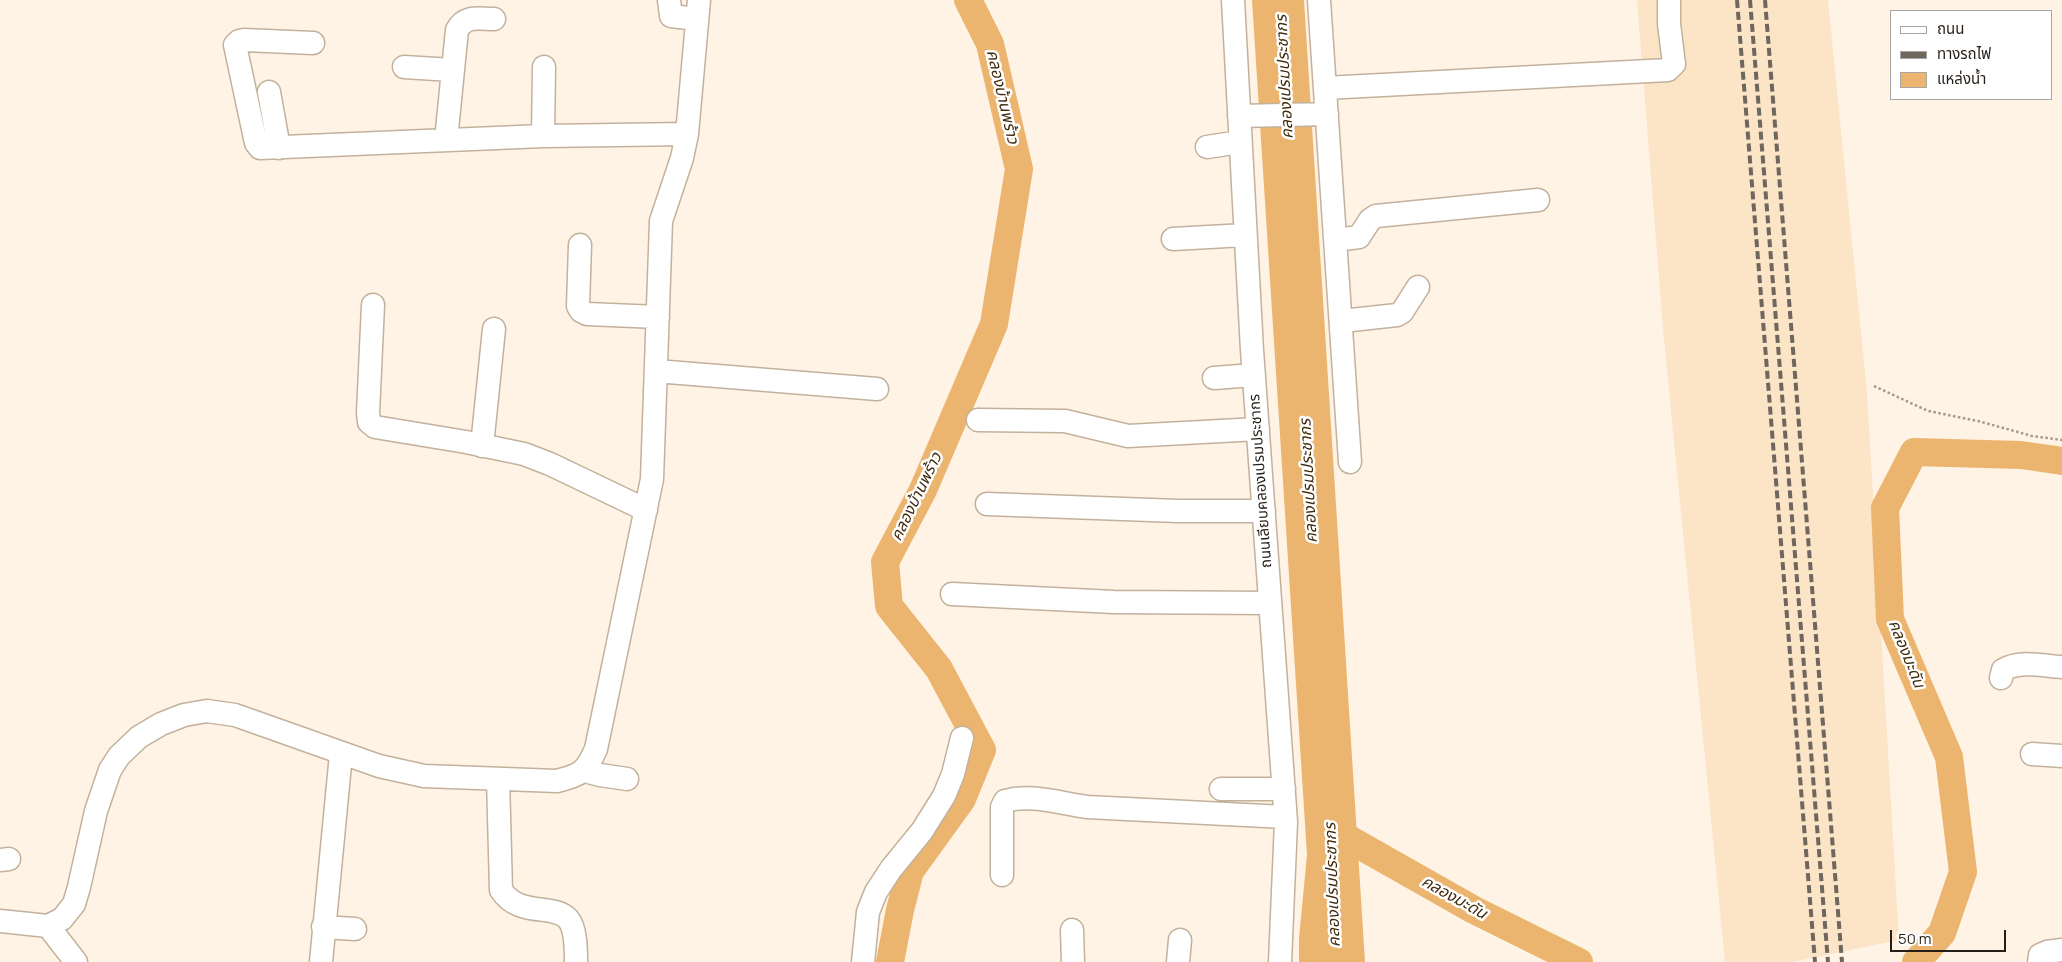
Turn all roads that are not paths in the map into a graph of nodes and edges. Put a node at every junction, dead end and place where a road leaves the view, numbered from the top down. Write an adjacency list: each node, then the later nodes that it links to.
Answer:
1 (670, 0): 5 (street)
2 (1233, 0): 14 (street, ถนนเลียบคลองเปรมประชากร)
3 (1319, 0): 11 (street)
4 (1670, 0): 11 (street)
5 (698, 10): 15 (street)
6 (494, 19): 10 (street)
7 (313, 43): 20 (street)
8 (404, 67): 10 (street)
9 (544, 67): 16 (street)
10 (452, 70): 17 (street)
11 (1325, 88): 13 (street)
12 (269, 92): 20 (street)
13 (1323, 115): 14 (street); 24 (street)
14 (1246, 116): 18 (street, ถนนเลียบคลองเปรมประชากร)
15 (687, 134): 16 (street); 28 (street)
16 (542, 136): 17 (street)
17 (446, 140): 20 (street)
18 (1240, 142): 19 (street); 22 (street, ถนนเลียบคลองเปรมประชากร)
19 (1207, 147)
20 (279, 148)
21 (1538, 200): 24 (street)
22 (1245, 235): 23 (street); 32 (street, ถนนเลียบคลองเปรมประชากร)
23 (1173, 240)
24 (1336, 240): 29 (street)
25 (580, 245): 28 (street)
26 (1418, 287): 29 (street)
27 (373, 305): 37 (street)
28 (658, 318): 31 (street)
29 (1342, 321): 38 (street)
30 (494, 330): 37 (street)
31 (656, 372): 34 (street); 40 (street)
32 (1254, 375): 33 (street); 36 (street, ถนนเลียบคลองเปรมประชากร)
33 (1214, 378)
34 (877, 390)
35 (978, 420): 36 (street)
36 (1258, 429): 41 (street, ถนนเลียบคลองเปรมประชากร)
37 (482, 446): 40 (street)
38 (1350, 462)
39 (987, 504): 41 (street)
40 (646, 510): 50 (street)
41 (1264, 511): 43 (street, ถนนเลียบคลองเปรมประชากร)
42 (952, 594): 43 (street)
43 (1270, 603): 54 (street, ถนนเลียบคลองเปรมประชากร)
44 (2062, 667): 45 (street)
45 (2001, 678)
46 (962, 738): 67 (street)
47 (341, 754): 51 (street); 58 (street); 59 (street)
48 (2032, 754): 49 (street)
49 (2062, 756)
50 (585, 770): 51 (street); 52 (street)
51 (498, 779): 66 (street)
52 (626, 779)
53 (1221, 789): 54 (street)
54 (1284, 789): 55 (street, ถนนเลียบคลองเปรมประชากร)
55 (1285, 817): 56 (street); 70 (street, ถนนเลียบคลองเปรมประชากร)
56 (1002, 875)
57 (0, 921): 58 (street)
58 (48, 926): 64 (street)
59 (323, 926): 60 (street); 65 (street)
60 (355, 929)
61 (1072, 930): 68 (street)
62 (1180, 940): 69 (street)
63 (2062, 950): 71 (street)
64 (76, 962)
65 (320, 962)
66 (576, 962)
67 (863, 962)
68 (1072, 962)
69 (1178, 962)
70 (1280, 962)
71 (2039, 962)

